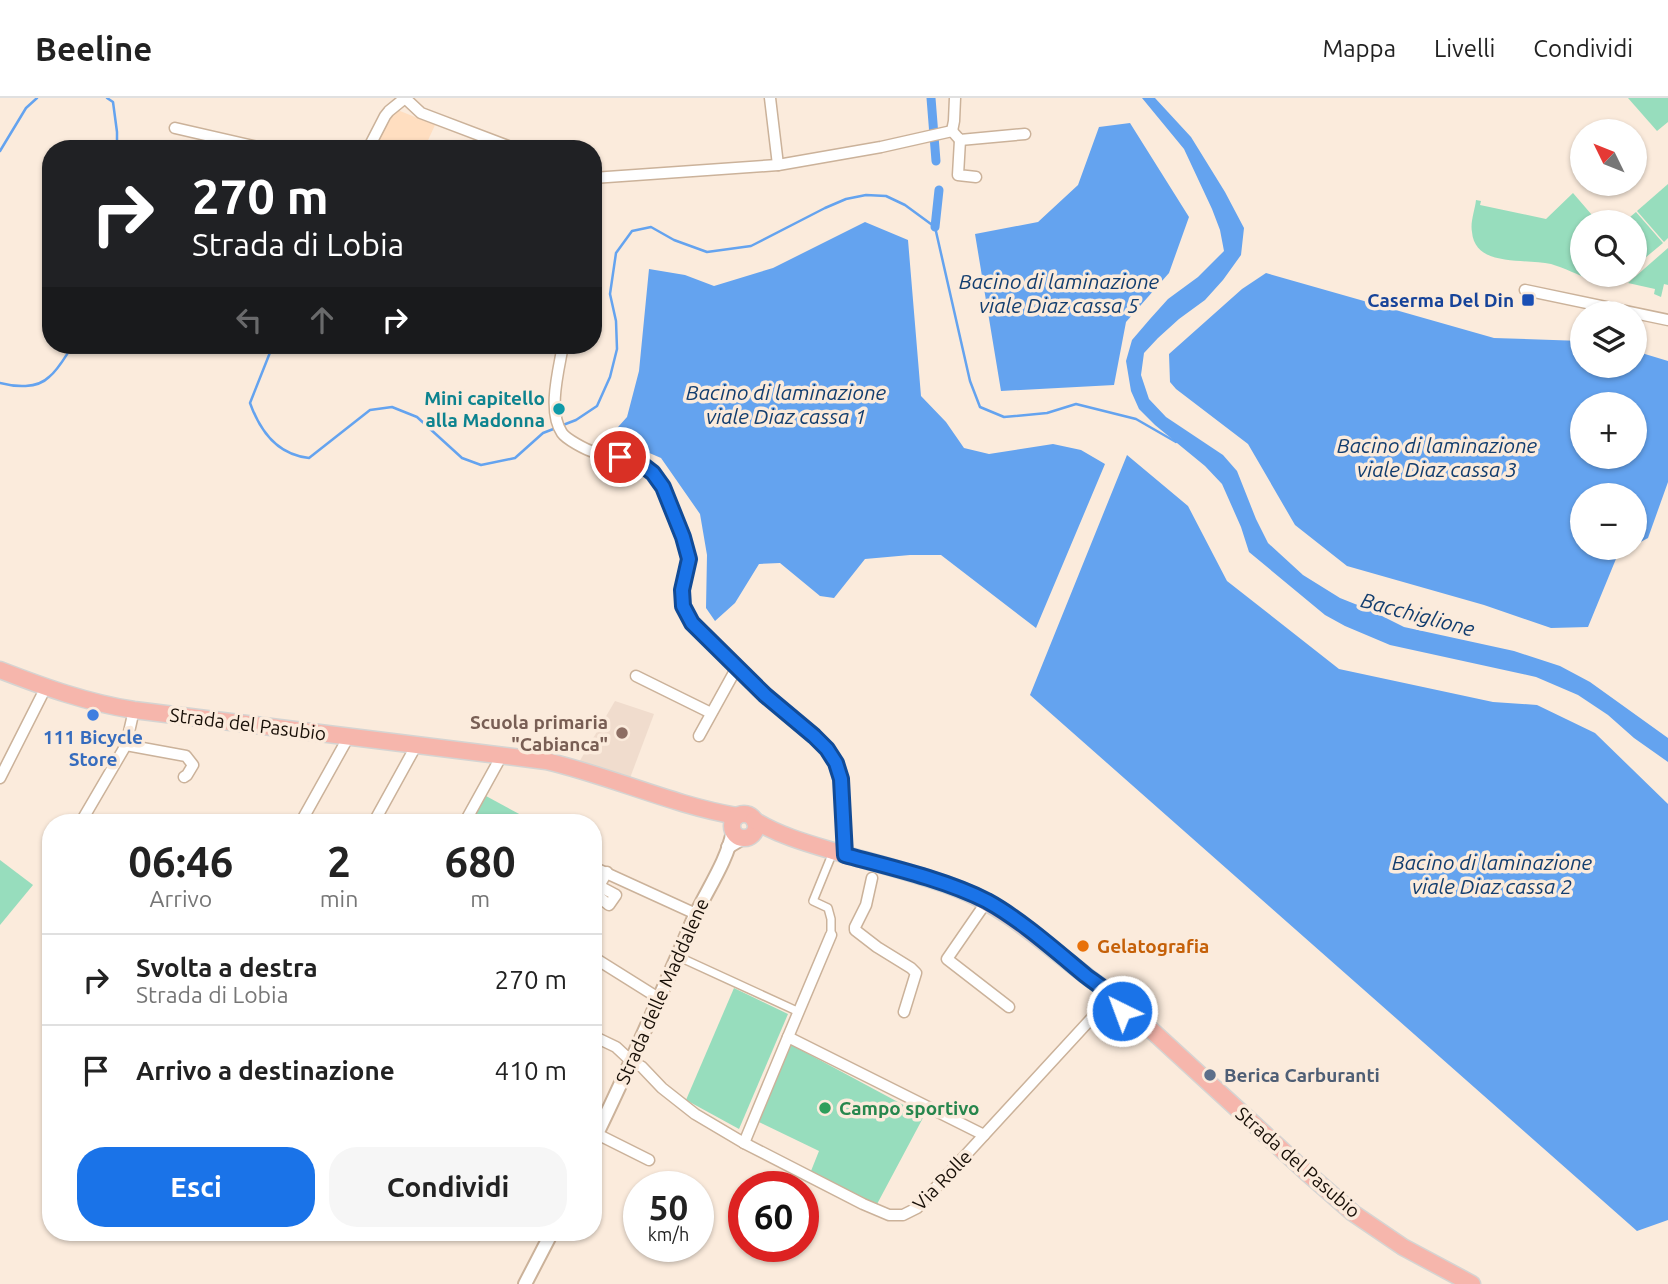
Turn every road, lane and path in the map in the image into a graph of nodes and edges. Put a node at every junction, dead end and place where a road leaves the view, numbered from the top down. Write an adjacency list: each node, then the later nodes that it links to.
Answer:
1 (405, 98): 8 (street); 9 (street)
2 (770, 98): 11 (street)
3 (955, 98): 5 (street)
4 (175, 128): 7 (street)
5 (952, 131): 10 (street); 11 (street)
6 (1025, 134): 10 (street)
7 (227, 140)
8 (373, 140)
9 (492, 140)
10 (960, 140): 13 (street)
11 (778, 164): 12 (street)
12 (602, 177)
13 (976, 177)
14 (1525, 290): 15 (street)
15 (1668, 320)
16 (562, 354): 17 (street)
17 (736, 669): 22 (street); 35 (street)
18 (2, 675): 20 (main road, Strada del Pasubio)
19 (636, 676): 22 (street)
20 (46, 687): 21 (main road, Strada del Pasubio); 29 (street)
21 (134, 710): 23 (main road, Strada del Pasubio); 26 (street)
22 (711, 713): 24 (street)
23 (349, 736): 25 (main road, Strada del Pasubio); 31 (street)
24 (699, 736)
25 (417, 744): 27 (main road, Strada del Pasubio); 32 (street)
26 (126, 745): 28 (street); 30 (street)
27 (502, 755): 33 (street); 34 (main road, Strada del Pasubio)
28 (184, 777)
29 (0, 778)
30 (86, 814)
31 (305, 814)
32 (378, 814)
33 (469, 814)
34 (742, 828): 35 (main road); 41 (street, Strada delle Maddalene)
35 (839, 853): 37 (main road); 42 (street)
36 (602, 870): 38 (street)
37 (874, 871): 40 (main road); 49 (street)
38 (607, 872): 39 (street); 41 (street)
39 (602, 881)
40 (986, 901): 46 (street); 47 (main road)
41 (696, 914): 43 (street, Strada delle Maddalene)
42 (831, 934): 48 (street)
43 (677, 956): 45 (street, Strada delle Maddalene); 48 (street)
44 (602, 963): 45 (street)
45 (660, 999): 52 (street, Strada delle Maddalene)
46 (1009, 1007)
47 (1107, 1011): 54 (street, Via Rolle); 60 (main road, Strada del Pasubio)
48 (799, 1012): 50 (street)
49 (904, 1012)
50 (788, 1037): 54 (street, Via Rolle); 56 (street)
51 (602, 1040): 52 (street, Via Rolle)
52 (631, 1061): 53 (street, Strada delle Maddalene); 56 (street, Via Rolle)
53 (602, 1123)
54 (985, 1135): 56 (street, Via Rolle)
55 (602, 1141): 57 (street, Strada delle Maddalene)
56 (744, 1143)
57 (649, 1160)
58 (547, 1241): 59 (street)
59 (525, 1284)
60 (1472, 1284)

